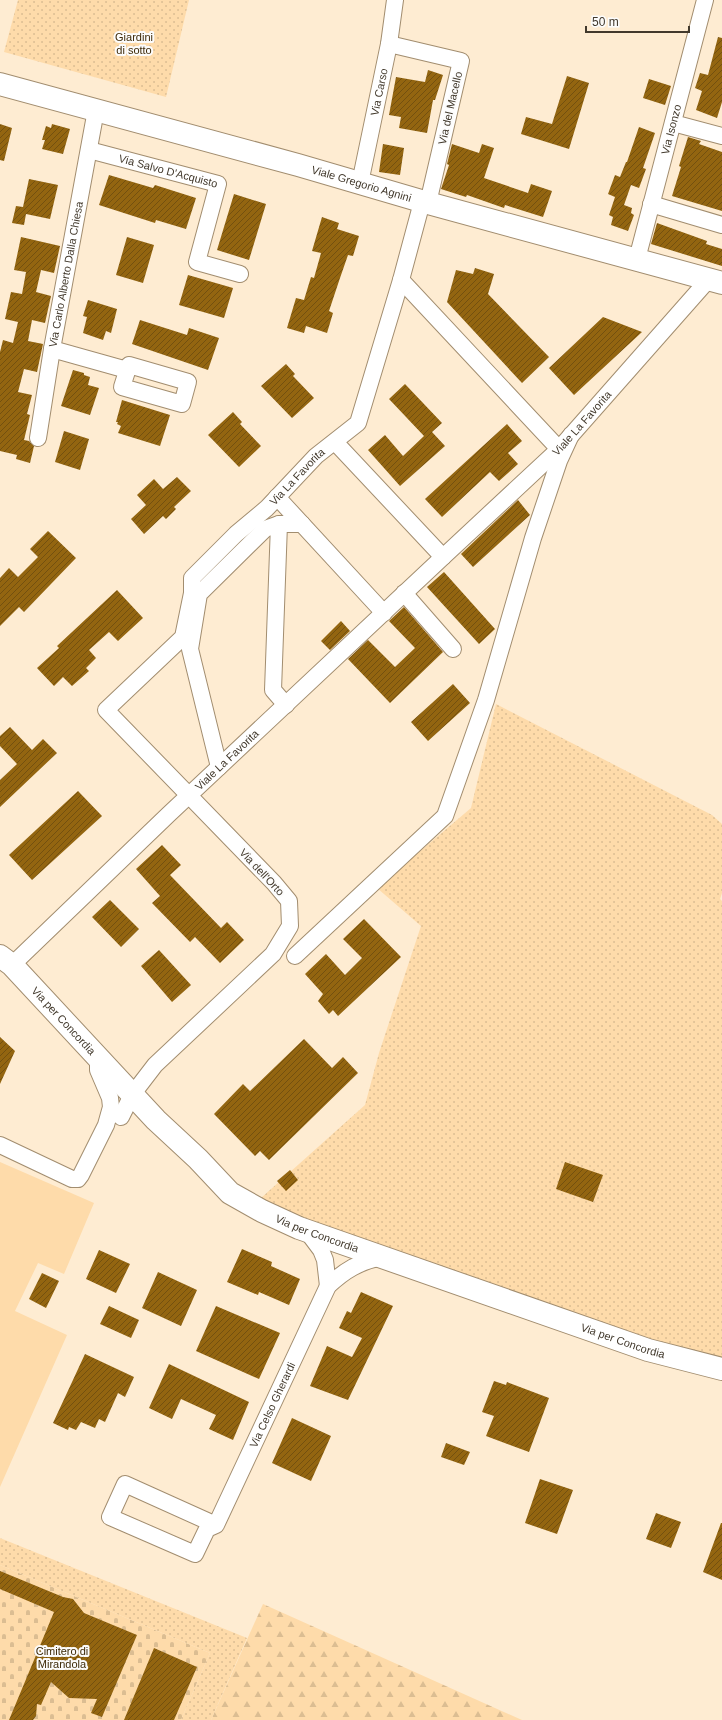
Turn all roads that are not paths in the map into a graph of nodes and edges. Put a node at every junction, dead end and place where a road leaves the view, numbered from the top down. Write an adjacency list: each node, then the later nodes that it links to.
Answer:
1 (395, 0): 3 (street, Via Carso)
2 (705, 0): 6 (street, Via Isonzo)
3 (389, 44): 9 (street, Via Carso); 10 (street, Via del Macello)
4 (0, 84): 5 (main road, Viale Gregorio Agnini)
5 (96, 110): 8 (street, Via Carlo Alberto Dalla Chiesa); 9 (main road, Viale Gregorio Agnini)
6 (673, 123): 7 (street); 11 (street, Via Isonzo)
7 (722, 136)
8 (90, 150): 14 (street, Via Salvo D'Acquisto); 17 (street, Via Carlo Alberto Dalla Chiesa)
9 (360, 183): 10 (main road, Viale Gregorio Agnini)
10 (425, 202): 13 (main road, Viale Gregorio Agnini); 15 (street, Via La Favorita)
11 (651, 204): 12 (street); 13 (street, Via Isonzo)
12 (722, 225)
13 (637, 259): 16 (main road, Viale Gregorio Agnini)
14 (240, 274)
15 (401, 280): 21 (street, Via La Favorita); 22 (street)
16 (716, 281): 19 (street, Viale La Favorita)
17 (52, 349): 18 (street); 20 (street, Via Carlo Alberto Dalla Chiesa)
18 (127, 370)
19 (571, 435): 22 (street, Viale La Favorita); 34 (street)
20 (38, 438)
21 (335, 442): 23 (street, Via La Favorita); 26 (street)
22 (559, 449): 26 (street, Viale La Favorita)
23 (277, 497): 25 (street); 31 (street, Via La Favorita)
24 (279, 524): 25 (street); 30 (street); 32 (street)
25 (302, 524): 28 (street)
26 (443, 557): 27 (street, Viale La Favorita)
27 (404, 593): 28 (street, Viale La Favorita); 29 (street)
28 (384, 613): 30 (street, Viale La Favorita)
29 (453, 649)
30 (286, 705): 32 (street, Viale La Favorita)
31 (106, 710): 33 (street, Via dell'Orto)
32 (219, 767): 33 (street, Viale La Favorita)
33 (190, 796): 35 (street, Viale La Favorita); 37 (street, Via dell'Orto)
34 (295, 956)
35 (6, 960): 36 (main road, Via per Concordia)
36 (98, 1058): 37 (main road, Via per Concordia); 38 (street)
37 (132, 1095): 38 (street, Via dell'Orto); 39 (main road, Via per Concordia)
38 (116, 1112): 39 (street); 40 (street)
39 (156, 1120): 41 (main road, Via per Concordia)
40 (0, 1145)
41 (306, 1230): 42 (main road, Via per Concordia); 44 (street)
42 (344, 1244): 43 (main road, Via per Concordia); 44 (street); 45 (street)
43 (382, 1257): 45 (street, Via Celso Gherardi); 47 (main road, Via per Concordia)
44 (325, 1260): 46 (street)
45 (349, 1269): 46 (street, Via Celso Gherardi)
46 (328, 1286): 48 (street, Via Celso Gherardi)
47 (722, 1369)
48 (216, 1525): 48 (street, Via Celso Gherardi)

